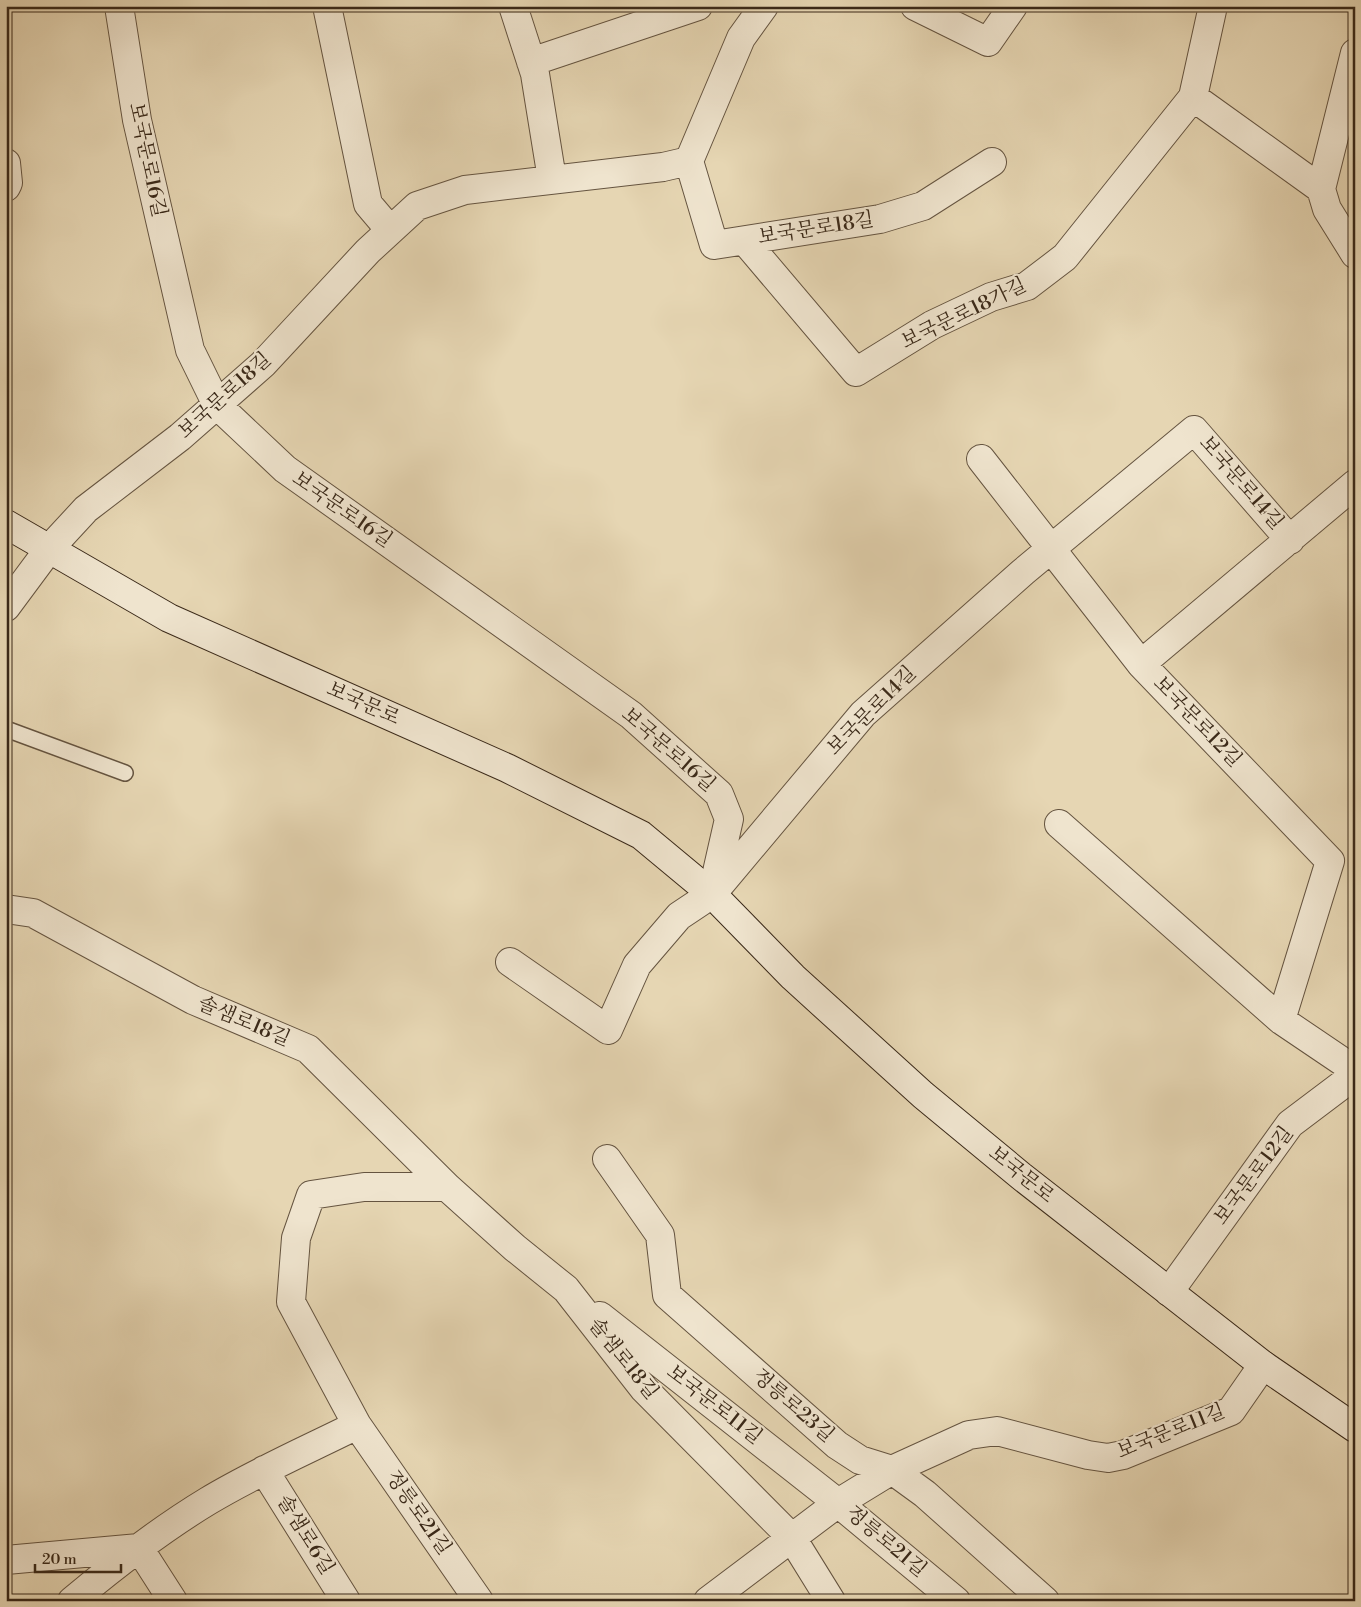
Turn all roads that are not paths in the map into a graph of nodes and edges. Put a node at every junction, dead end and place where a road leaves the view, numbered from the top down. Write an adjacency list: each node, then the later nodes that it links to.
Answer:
1 (118, 6): 23 (street, 보국문로16길)
2 (327, 6): 20 (street)
3 (513, 6): 12 (street)
4 (698, 6): 12 (street)
5 (741, 6): 10 (street)
6 (764, 6): 10 (street)
7 (915, 6): 8 (street)
8 (1014, 6)
9 (1213, 6): 13 (street, 보국문로18가길)
10 (745, 33): 14 (street)
11 (1355, 53): 19 (street)
12 (531, 62): 17 (street)
13 (1193, 97): 19 (street); 21 (street, 보국문로18가길)
14 (690, 161): 17 (street, 보국문로18길); 21 (street, 보국문로18길)
15 (992, 162): 21 (street, 보국문로18길)
16 (6, 163): 18 (street)
17 (552, 180): 20 (street, 보국문로18길)
18 (6, 187)
19 (1321, 189): 22 (street)
20 (390, 230): 23 (street, 보국문로18길)
21 (745, 241)
22 (1355, 254)
23 (217, 405): 29 (street, 보국문로18길); 35 (street, 보국문로16길)
24 (980, 459): 28 (street)
25 (1355, 484): 27 (street, 보국문로12길)
26 (6, 524): 29 (street, 보국문로)
27 (1290, 540): 28 (street, 보국문로14길); 31 (street, 보국문로12길)
28 (1052, 548): 31 (street); 35 (street, 보국문로14길)
29 (49, 549): 30 (street, 보국문로18길); 35 (street, 보국문로)
30 (6, 607)
31 (1142, 664): 38 (street, 보국문로12길)
32 (6, 728): 33 (lane)
33 (125, 773)
34 (1059, 824): 38 (street)
35 (712, 894): 37 (street); 44 (street, 보국문로)
36 (6, 910): 42 (street, 솔샘로18길)
37 (510, 962)
38 (1281, 1020): 39 (street)
39 (1355, 1070)
40 (1355, 1075): 44 (street, 보국문로12길)
41 (606, 1159): 49 (street, 정릉로23길)
42 (447, 1187): 43 (street, 솔샘로18길); 46 (street)
43 (566, 1289): 50 (street, 보국문로11길); 51 (street, 솔샘로18길)
44 (1169, 1292): 45 (street, 보국문로)
45 (1263, 1365): 47 (street, 보국문로); 49 (street, 보국문로11길)
46 (358, 1425): 48 (street); 57 (street, 정릉로21길)
47 (1355, 1428)
48 (264, 1470): 52 (street); 56 (street, 솔샘로6길)
49 (892, 1470): 50 (street, 보국문로11길); 61 (street, 정릉로23길)
50 (838, 1503): 51 (street, 보국문로11길); 60 (street, 정릉로21길)
51 (792, 1538): 58 (street, 보국문로11길); 59 (street, 솔샘로18길)
52 (139, 1548): 53 (street); 54 (street); 55 (street)
53 (6, 1560)
54 (72, 1601)
55 (173, 1601)
56 (346, 1601)
57 (479, 1601)
58 (708, 1601)
59 (831, 1601)
60 (956, 1601)
61 (1045, 1601)

